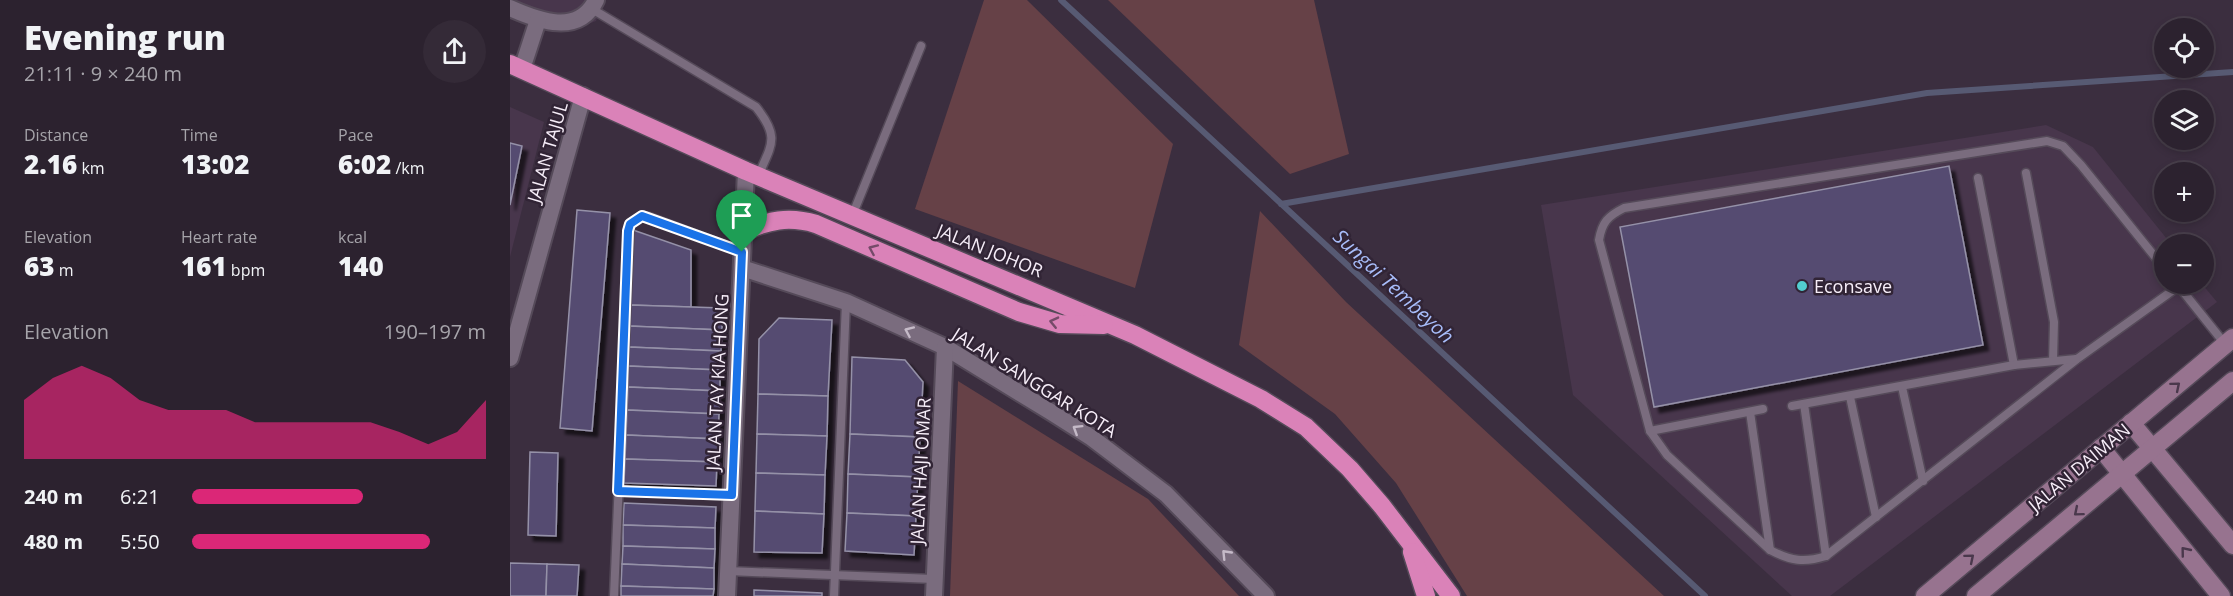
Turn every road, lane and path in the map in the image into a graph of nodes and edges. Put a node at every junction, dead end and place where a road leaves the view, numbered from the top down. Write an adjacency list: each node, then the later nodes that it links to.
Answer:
1 (594, 4): 3 (street); 7 (lane)
2 (510, 8): 3 (street)
3 (538, 20): 5 (street)
4 (921, 46): 10 (lane)
5 (516, 67): 6 (highway, JALAN JOHOR)
6 (583, 96): 7 (highway, JALAN JOHOR); 20 (street, JALAN TAJUL)
7 (752, 173): 10 (highway, JALAN JOHOR); 11 (street, JALAN TAY KIA HONG)
8 (2026, 173): 22 (lane)
9 (1978, 178): 23 (lane)
10 (852, 216): 17 (highway, JALAN JOHOR)
11 (743, 232): 13 (street, JALAN TAY KIA HONG); 17 (highway, one-way to 11)
12 (2154, 255): 32 (lane)
13 (742, 260): 16 (street, JALAN SANGGAR KOTA); 37 (lane); 38 (street, JALAN TAY KIA HONG)
14 (2166, 294): 21 (lane)
15 (2186, 294): 18 (lane)
16 (846, 302): 19 (street, JALAN SANGGAR KOTA, one-way to 16); 45 (lane)
17 (1112, 325): 40 (highway, JALAN JOHOR)
18 (2229, 341): 31 (street, JALAN DAIMAN, one-way to 18)
19 (945, 347): 46 (street, JALAN HAJI OMAR); 51 (street, JALAN SANGGAR KOTA, one-way to 19)
20 (510, 358)
21 (2077, 359): 22 (lane); 36 (lane)
22 (2053, 361): 23 (lane)
23 (2014, 364): 25 (lane)
24 (2233, 381): 34 (street, JALAN DAIMAN)
25 (1902, 387): 26 (lane); 36 (lane)
26 (1850, 397): 27 (lane); 39 (lane)
27 (1804, 404): 28 (lane); 43 (lane)
28 (1792, 406)
29 (1763, 409): 30 (lane)
30 (1750, 412): 32 (lane); 42 (lane)
31 (2131, 423): 33 (street, JALAN DAIMAN); 34 (street)
32 (1650, 431): 42 (lane)
33 (2102, 448): 35 (street); 54 (street, JALAN DAIMAN, one-way to 33)
34 (2153, 449): 35 (street, JALAN DAIMAN); 41 (street)
35 (2123, 474): 55 (street, JALAN DAIMAN, one-way to 55); 56 (street, one-way to 35)
36 (1923, 480): 39 (lane)
37 (618, 491): 38 (lane); 47 (lane)
38 (732, 495): 44 (street, JALAN TAY KIA HONG)
39 (1876, 517): 43 (lane)
40 (1409, 542): 52 (highway, JALAN JOHOR); 53 (highway, JALAN JOHOR)
41 (2233, 545)
42 (1770, 550): 43 (lane)
43 (1826, 556)
44 (728, 571): 45 (lane); 48 (street, JALAN TAY KIA HONG)
45 (834, 575): 46 (lane); 49 (lane)
46 (934, 579): 50 (street, JALAN HAJI OMAR)
47 (614, 596)
48 (727, 596)
49 (834, 596)
50 (934, 596)
51 (1266, 596)
52 (1426, 596)
53 (1451, 596)
54 (1925, 596)
55 (1976, 596)
56 (2221, 596)

